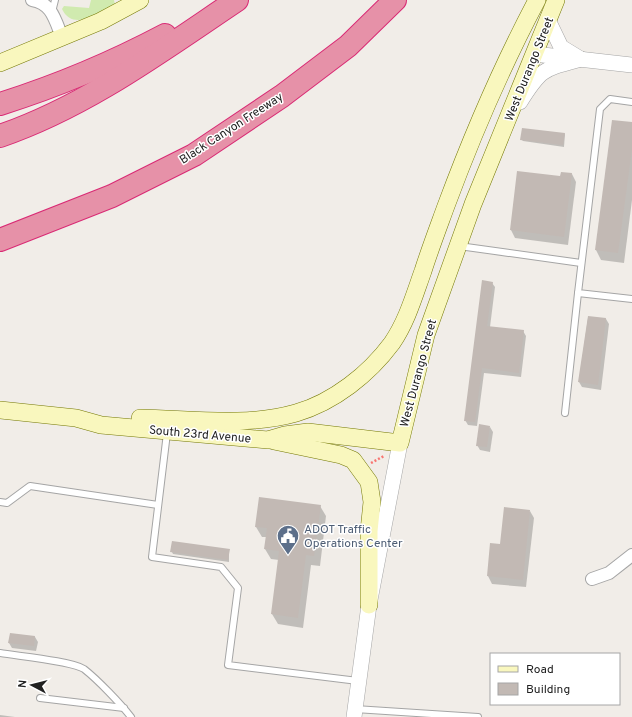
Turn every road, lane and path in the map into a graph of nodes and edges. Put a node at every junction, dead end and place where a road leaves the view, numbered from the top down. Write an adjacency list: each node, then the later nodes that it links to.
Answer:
1 (38, 0): 8 (street)
2 (140, 0): 10 (main road)
3 (229, 0): 16 (highway)
4 (237, 0): 18 (highway)
5 (395, 0): 19 (highway, Black Canyon Freeway)
6 (537, 0): 26 (main road)
7 (556, 0): 9 (main road, West Durango Street)
8 (53, 6): 10 (street)
9 (548, 20): 11 (main road, West Durango Street); 12 (street)
10 (62, 37): 13 (main road)
11 (534, 54): 12 (street); 17 (main road, West Durango Street)
12 (581, 59): 14 (street); 17 (street)
13 (0, 63)
14 (632, 65)
15 (632, 102): 21 (lane)
16 (0, 104)
17 (508, 122): 20 (main road, West Durango Street)
18 (0, 136)
19 (0, 240)
20 (458, 246): 21 (lane); 29 (main road, West Durango Street)
21 (581, 263): 22 (lane)
22 (578, 293): 23 (lane); 25 (lane)
23 (632, 299)
24 (0, 410): 26 (main road, South 23rd Avenue)
25 (565, 413)
26 (76, 418): 27 (main road, South 23rd Avenue)
27 (167, 431): 28 (main road, South 23rd Avenue); 33 (lane)
28 (268, 440): 29 (main road, South 23rd Avenue); 36 (main road)
29 (400, 443): 36 (street, West Durango Street)
30 (385, 455): 31 (path)
31 (367, 465)
32 (0, 502): 33 (lane)
33 (158, 505): 38 (lane)
34 (632, 555): 35 (street)
35 (592, 579)
36 (369, 605): 38 (street, West Durango Street)
37 (0, 653): 40 (lane)
38 (358, 681): 41 (street, West Durango Street)
39 (40, 698): 40 (lane)
40 (124, 708): 42 (lane)
41 (354, 713): 43 (lane)
42 (131, 717)
43 (478, 717)

